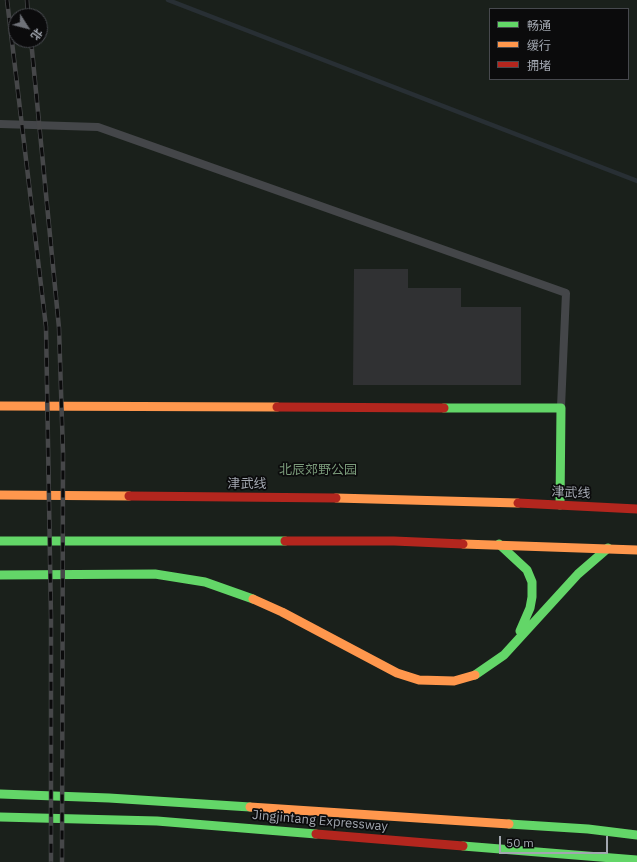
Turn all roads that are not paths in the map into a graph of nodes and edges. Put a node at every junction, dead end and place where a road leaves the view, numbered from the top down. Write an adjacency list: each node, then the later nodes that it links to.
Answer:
1 (0, 124): 3 (lane)
2 (0, 406): 3 (main road)
3 (561, 408): 5 (main road)
4 (0, 495): 5 (main road, 津武线)
5 (560, 505): 6 (main road, 津武线)
6 (637, 509)
7 (0, 541): 8 (main road)
8 (499, 544): 9 (main road); 12 (main road)
9 (608, 548): 10 (main road); 12 (main road)
10 (637, 550)
11 (0, 575): 12 (main road)
12 (513, 645)
13 (0, 794): 15 (main road, Jingjintang Expressway)
14 (0, 817): 16 (main road, Jingjintang Expressway)
15 (637, 834)
16 (637, 860)

